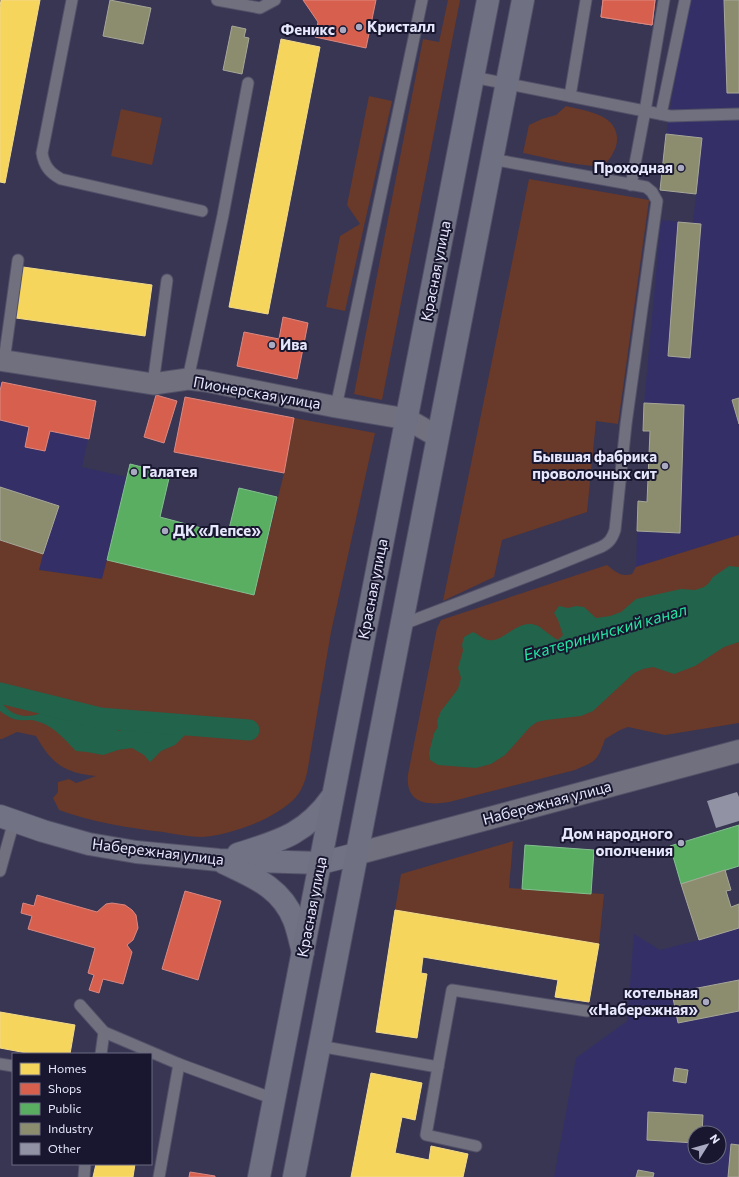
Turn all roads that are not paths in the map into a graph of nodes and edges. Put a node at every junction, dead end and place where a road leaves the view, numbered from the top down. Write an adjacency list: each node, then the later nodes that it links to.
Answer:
1 (72, 0): 19 (lane)
2 (217, 0): 3 (lane)
3 (275, 0)
4 (422, 0): 25 (lane)
5 (488, 0): 10 (highway, Красная улица)
6 (523, 0): 12 (highway)
7 (586, 0): 13 (lane)
8 (664, 0): 14 (lane)
9 (685, 0): 15 (lane)
10 (473, 76): 12 (lane); 26 (highway, Красная улица)
11 (248, 83): 23 (lane)
12 (507, 83): 13 (lane); 17 (highway)
13 (570, 96): 14 (lane)
14 (645, 111): 15 (lane); 18 (lane)
15 (661, 114): 16 (lane)
16 (739, 114)
17 (491, 159): 18 (lane); 27 (highway)
18 (631, 184): 28 (lane)
19 (202, 211)
20 (18, 260): 22 (lane)
21 (167, 280): 24 (lane)
22 (2, 360): 24 (street, Пионерская улица)
23 (188, 379): 24 (street, Пионерская улица); 25 (street, Пионерская улица)
24 (153, 384)
25 (336, 407): 26 (street, Пионерская улица)
26 (407, 419): 27 (street, Пионерская улица); 30 (highway, Красная улица)
27 (438, 437): 28 (highway)
28 (401, 625): 32 (highway)
29 (739, 751): 32 (street, Набережная улица)
30 (332, 797): 33 (main road); 34 (highway, Красная улица)
31 (7, 818): 33 (main road, Набережная улица); 35 (lane)
32 (356, 854): 34 (main road, Набережная улица); 40 (highway)
33 (219, 860): 34 (main road, Набережная улица); 36 (main road)
34 (321, 863): 36 (highway, Красная улица)
35 (0, 871)
36 (303, 952): 46 (highway, Красная улица)
37 (80, 1005): 39 (lane)
38 (587, 1011): 45 (lane)
39 (104, 1032): 41 (lane); 43 (lane)
40 (319, 1046): 45 (lane); 52 (highway)
41 (101, 1053)
42 (0, 1064): 44 (lane)
43 (179, 1064): 46 (lane); 50 (lane)
44 (12, 1066)
45 (438, 1067): 47 (lane)
46 (274, 1099): 51 (highway, Красная улица)
47 (476, 1146)
48 (85, 1165): 49 (lane)
49 (84, 1177)
50 (159, 1177)
51 (259, 1177)
52 (294, 1177)

